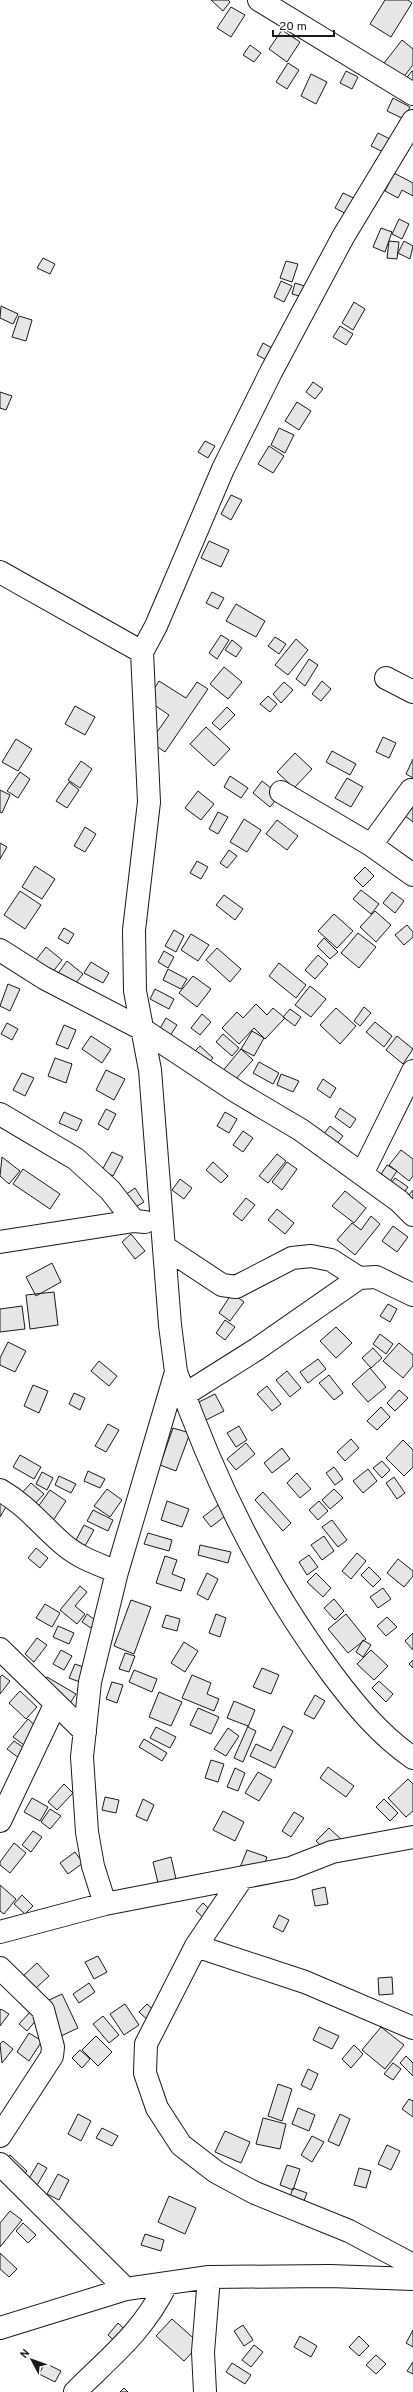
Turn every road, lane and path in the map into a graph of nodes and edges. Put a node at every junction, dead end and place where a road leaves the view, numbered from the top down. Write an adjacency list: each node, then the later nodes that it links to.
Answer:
1 (259, 0): 2 (street)
2 (413, 94)
3 (413, 121): 5 (street)
4 (0, 572): 5 (street)
5 (142, 652): 13 (street)
6 (386, 678): 7 (street)
7 (413, 692)
8 (413, 790): 10 (street)
9 (281, 792): 10 (street)
10 (371, 845): 11 (street)
11 (413, 875)
12 (0, 950): 13 (street)
13 (142, 1030): 16 (street); 19 (street)
14 (413, 1071): 16 (street)
15 (0, 1114): 18 (street)
16 (362, 1174): 17 (street)
17 (413, 1215)
18 (134, 1221): 19 (street); 20 (street)
19 (162, 1225): 21 (street)
20 (0, 1242)
21 (166, 1248): 22 (street); 24 (street)
22 (359, 1278): 23 (street); 25 (street)
23 (413, 1295)
24 (176, 1372): 25 (street); 27 (street)
25 (184, 1395): 31 (street)
26 (0, 1490): 27 (street)
27 (117, 1572): 30 (street)
28 (0, 1649): 29 (street)
29 (55, 1704): 30 (street); 32 (street)
30 (85, 1732): 35 (street)
31 (413, 1758)
32 (0, 1821)
33 (413, 1837): 34 (street)
34 (242, 1878): 35 (street); 37 (street)
35 (105, 1904): 36 (street)
36 (0, 1932)
37 (196, 1946): 39 (street); 42 (street)
38 (0, 1968): 40 (street)
39 (413, 2028)
40 (0, 2136)
41 (0, 2164): 46 (street)
42 (413, 2265)
43 (209, 2277): 44 (street); 45 (street); 49 (street)
44 (413, 2279)
45 (167, 2284): 46 (street); 48 (street)
46 (126, 2289): 47 (street)
47 (0, 2328)
48 (75, 2392)
49 (205, 2392)

